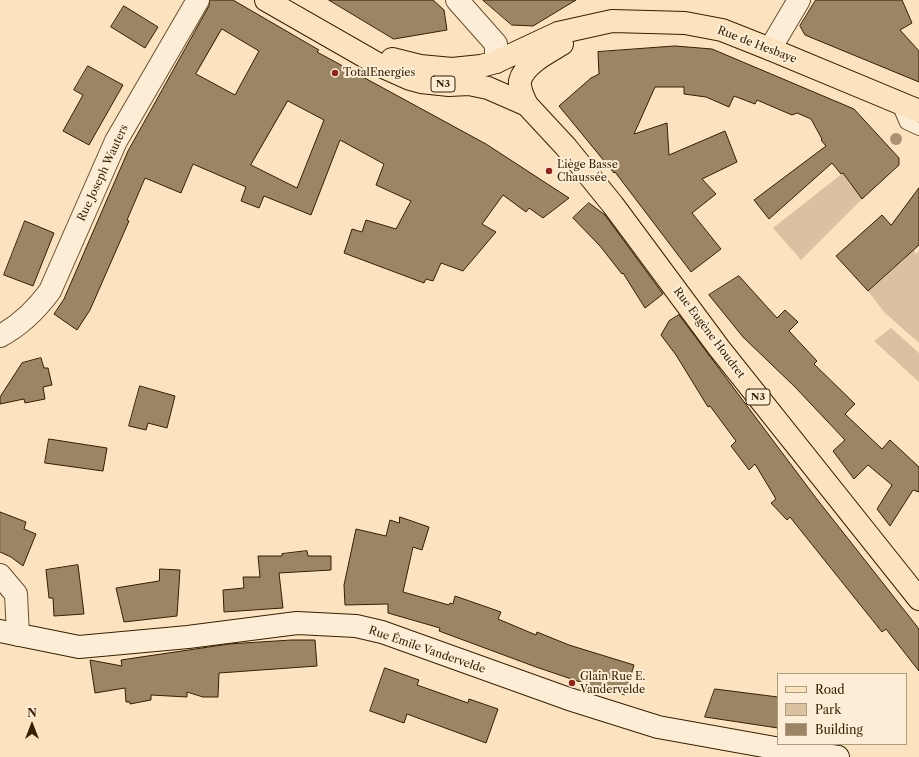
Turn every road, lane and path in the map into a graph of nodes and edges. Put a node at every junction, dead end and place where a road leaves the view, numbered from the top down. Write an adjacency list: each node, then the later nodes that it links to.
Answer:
1 (198, 0): 13 (main road, Rue Joseph Wauters)
2 (266, 0): 7 (main road, N3)
3 (457, 0): 8 (main road)
4 (799, 0): 6 (main road)
5 (586, 27): 6 (main road, Rue de Hesbaye); 8 (main road, Rue de Hesbaye); 10 (main road, Rue de Hesbaye)
6 (770, 48): 9 (main road, Rue de Hesbaye)
7 (361, 53): 8 (main road, Rue de Hesbaye); 10 (main road, N3)
8 (496, 62)
9 (897, 102): 11 (main road, Rue de Hesbaye); 12 (lane)
10 (527, 106): 15 (main road, Rue Eugène Houdret / N3)
11 (919, 111)
12 (919, 129)
13 (0, 336)
14 (0, 576): 16 (main road)
15 (919, 599)
16 (9, 633): 17 (main road, Rue Émile Vandervelde)
17 (774, 753): 18 (main road, Rue Émile Vandervelde)
18 (838, 757)

